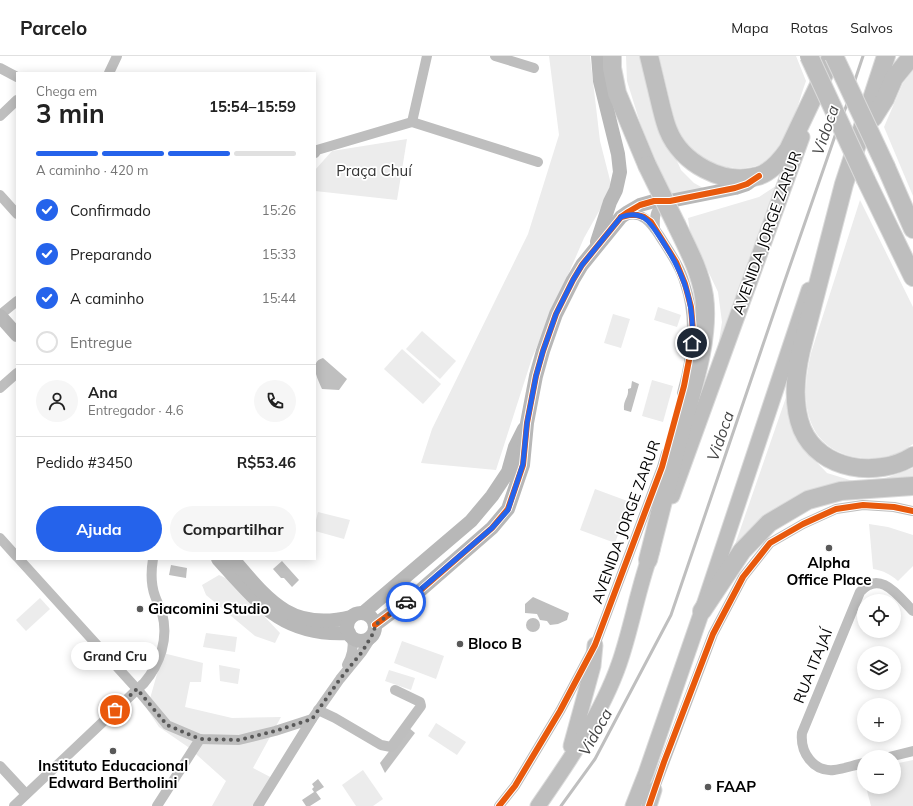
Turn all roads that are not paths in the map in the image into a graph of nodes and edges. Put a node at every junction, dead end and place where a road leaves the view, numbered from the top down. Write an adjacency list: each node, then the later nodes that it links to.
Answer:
1 (117, 56): 13 (street)
2 (427, 56): 17 (street)
3 (495, 56): 12 (street)
4 (598, 56): 31 (street)
5 (612, 56): 50 (highway, bridge)
6 (649, 56): 22 (highway)
7 (808, 56): 32 (highway, bridge)
8 (886, 56): 18 (highway)
9 (912, 56): 18 (highway)
10 (831, 60): 21 (highway, bridge); 22 (highway); 50 (main road, AVENIDA JORGE ZARUR)
11 (0, 68): 14 (street)
12 (534, 68)
13 (109, 72)
14 (16, 76)
15 (16, 101): 16 (street)
16 (0, 116)
17 (412, 122): 19 (street); 20 (street)
18 (860, 137): 23 (highway)
19 (316, 152)
20 (538, 162)
21 (887, 171): 26 (highway); 30 (highway)
22 (759, 176): 25 (street)
23 (844, 184): 39 (highway); 51 (main road)
24 (0, 195): 27 (street)
25 (670, 201): 28 (street); 29 (street)
26 (913, 210)
27 (16, 213)
28 (621, 217): 29 (street, AVENIDA JORGE ZARUR); 31 (street)
29 (655, 229): 56 (street, AVENIDA JORGE ZARUR)
30 (913, 229)
31 (595, 248): 38 (street)
32 (913, 276)
33 (16, 302): 34 (street)
34 (0, 316): 35 (street)
35 (16, 334)
36 (16, 374): 37 (street)
37 (0, 388)
38 (527, 423): 41 (street); 42 (street)
39 (913, 456)
40 (913, 486): 51 (highway)
41 (492, 496): 42 (street); 53 (street)
42 (508, 510): 54 (street)
43 (913, 511): 68 (street)
44 (0, 538): 45 (street)
45 (16, 556)
46 (20, 560): 58 (street)
47 (153, 560): 58 (street)
48 (219, 560): 55 (street)
49 (234, 560): 53 (street)
50 (648, 560): 67 (main road, AVENIDA JORGE ZARUR)
51 (702, 611): 75 (main road)
52 (913, 611): 65 (street, RUA ITAJAÍ)
53 (357, 615): 54 (street); 55 (street)
54 (373, 631): 55 (street); 57 (street)
55 (350, 636): 57 (street)
56 (595, 644): 67 (main road); 73 (street, AVENIDA JORGE ZARUR)
57 (340, 679): 60 (street)
58 (137, 689): 62 (street); 69 (street)
59 (394, 690): 60 (street)
60 (318, 710): 61 (street)
61 (312, 719): 62 (street); 72 (street)
62 (200, 739): 71 (street)
63 (913, 751): 64 (street)
64 (901, 754)
65 (857, 765)
66 (0, 766): 69 (street)
67 (565, 767): 74 (main road, AVENIDA JORGE ZARUR)
68 (654, 790): 76 (main road)
69 (26, 794): 70 (street)
70 (14, 806)
71 (157, 806)
72 (258, 806)
73 (500, 806)
74 (538, 806)
75 (633, 806)
76 (649, 806)

